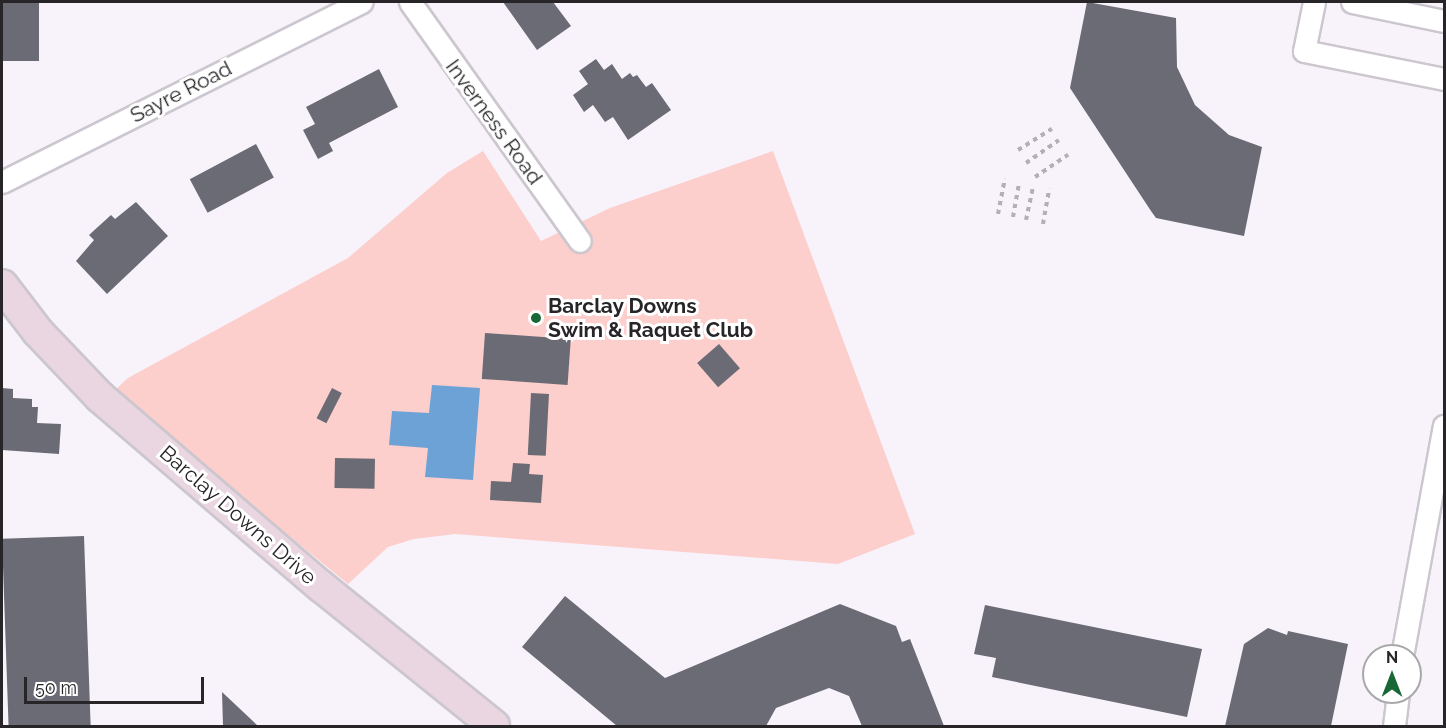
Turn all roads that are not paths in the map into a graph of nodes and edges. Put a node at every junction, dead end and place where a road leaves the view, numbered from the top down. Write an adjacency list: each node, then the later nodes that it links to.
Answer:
1 (361, 2): 7 (street, Sayre Road)
2 (410, 2): 8 (street, Inverness Road)
3 (1314, 2): 6 (street)
4 (1352, 2): 5 (street)
5 (1444, 21)
6 (1444, 79)
7 (2, 182)
8 (580, 241)
9 (2, 285): 13 (street, Barclay Downs Drive)
10 (1444, 426): 11 (street)
11 (1404, 644)
12 (1397, 704): 14 (street)
13 (494, 726)
14 (1394, 726)

